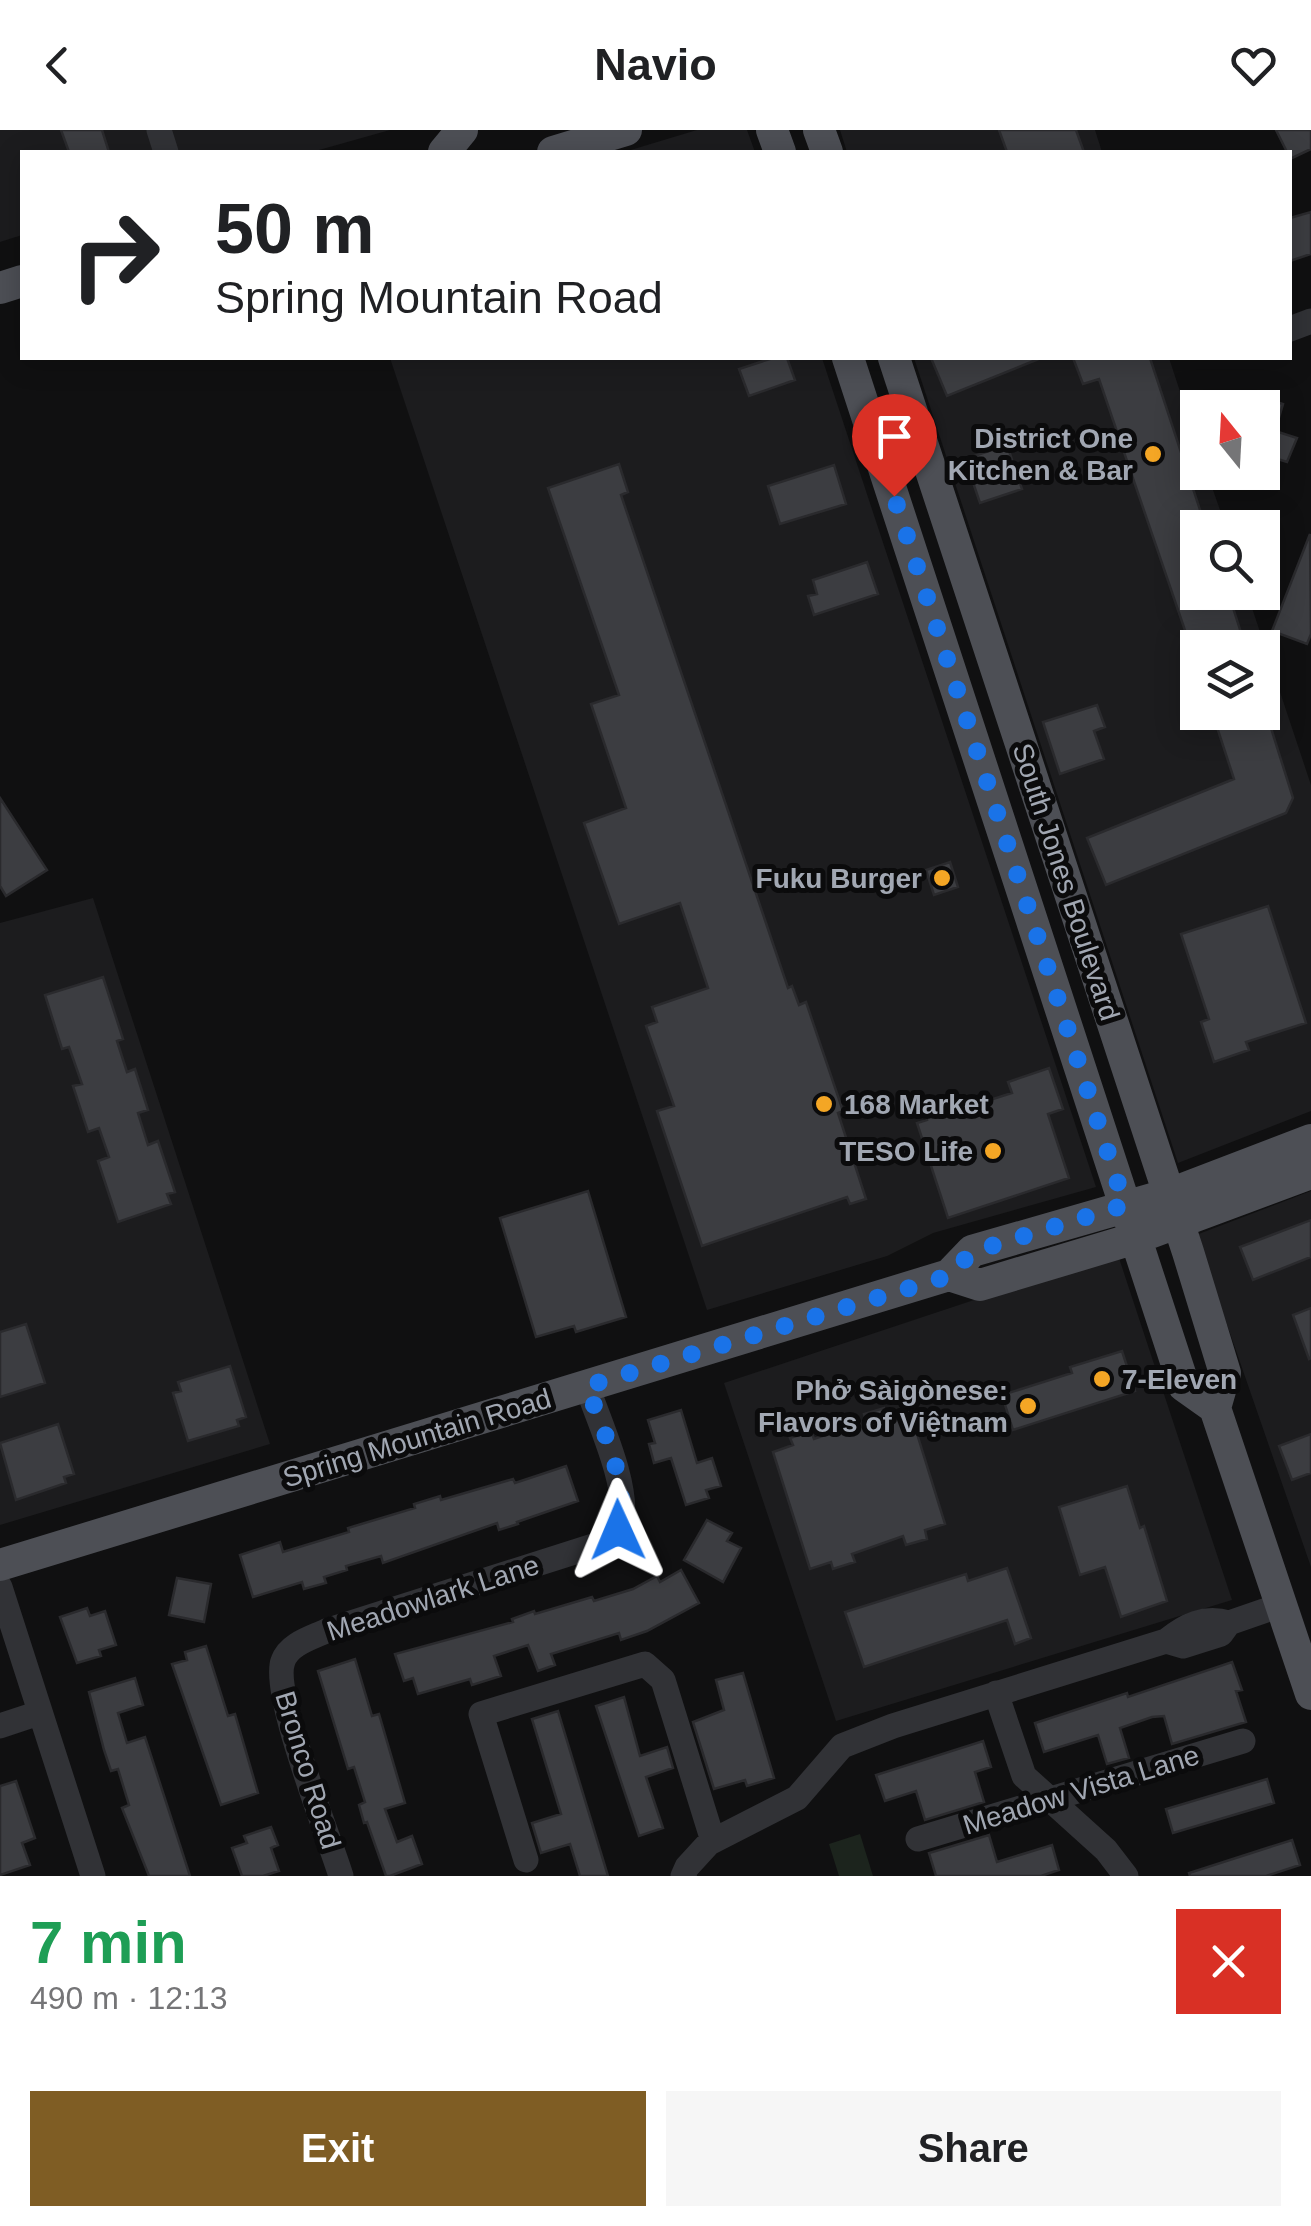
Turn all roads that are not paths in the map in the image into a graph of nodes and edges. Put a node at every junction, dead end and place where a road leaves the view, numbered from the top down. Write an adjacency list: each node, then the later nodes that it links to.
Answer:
1 (462, 130): 3 (main road)
2 (626, 130): 4 (main road)
3 (446, 150)
4 (560, 150)
5 (849, 360): 8 (main road, South Jones Boulevard)
6 (895, 360): 7 (main road, South Jones Boulevard)
7 (976, 607): 8 (main road); 12 (main road, South Jones Boulevard)
8 (940, 636): 11 (main road, South Jones Boulevard)
9 (1311, 1140): 12 (main road, Spring Mountain Road)
10 (1311, 1172): 12 (main road, Spring Mountain Road)
11 (1125, 1205): 12 (main road, Spring Mountain Road); 13 (main road, South Jones Boulevard); 14 (main road, Spring Mountain Road)
12 (1174, 1209): 13 (main road, Spring Mountain Road); 16 (main road, South Jones Boulevard)
13 (1136, 1238): 14 (main road, Spring Mountain Road); 16 (main road, South Jones Boulevard)
14 (949, 1276): 15 (main road, Spring Mountain Road)
15 (587, 1386): 17 (main road, Spring Mountain Road); 20 (street, Meadowlark Lane)
16 (1215, 1408): 19 (main road, South Jones Boulevard)
17 (0, 1565)
18 (0, 1587): 23 (street)
19 (1281, 1604): 21 (street); 22 (main road, South Jones Boulevard)
20 (282, 1663): 31 (street, Bronco Road)
21 (996, 1693): 26 (street); 28 (street)
22 (1311, 1694)
23 (39, 1713): 24 (street); 30 (street)
24 (0, 1726)
25 (1244, 1741): 26 (street, Meadow Vista Lane)
26 (1048, 1800): 27 (street, Meadow Vista Lane); 33 (street)
27 (918, 1838)
28 (713, 1842): 29 (street); 32 (street)
29 (526, 1860)
30 (94, 1876)
31 (341, 1876)
32 (683, 1876)
33 (1126, 1876)

